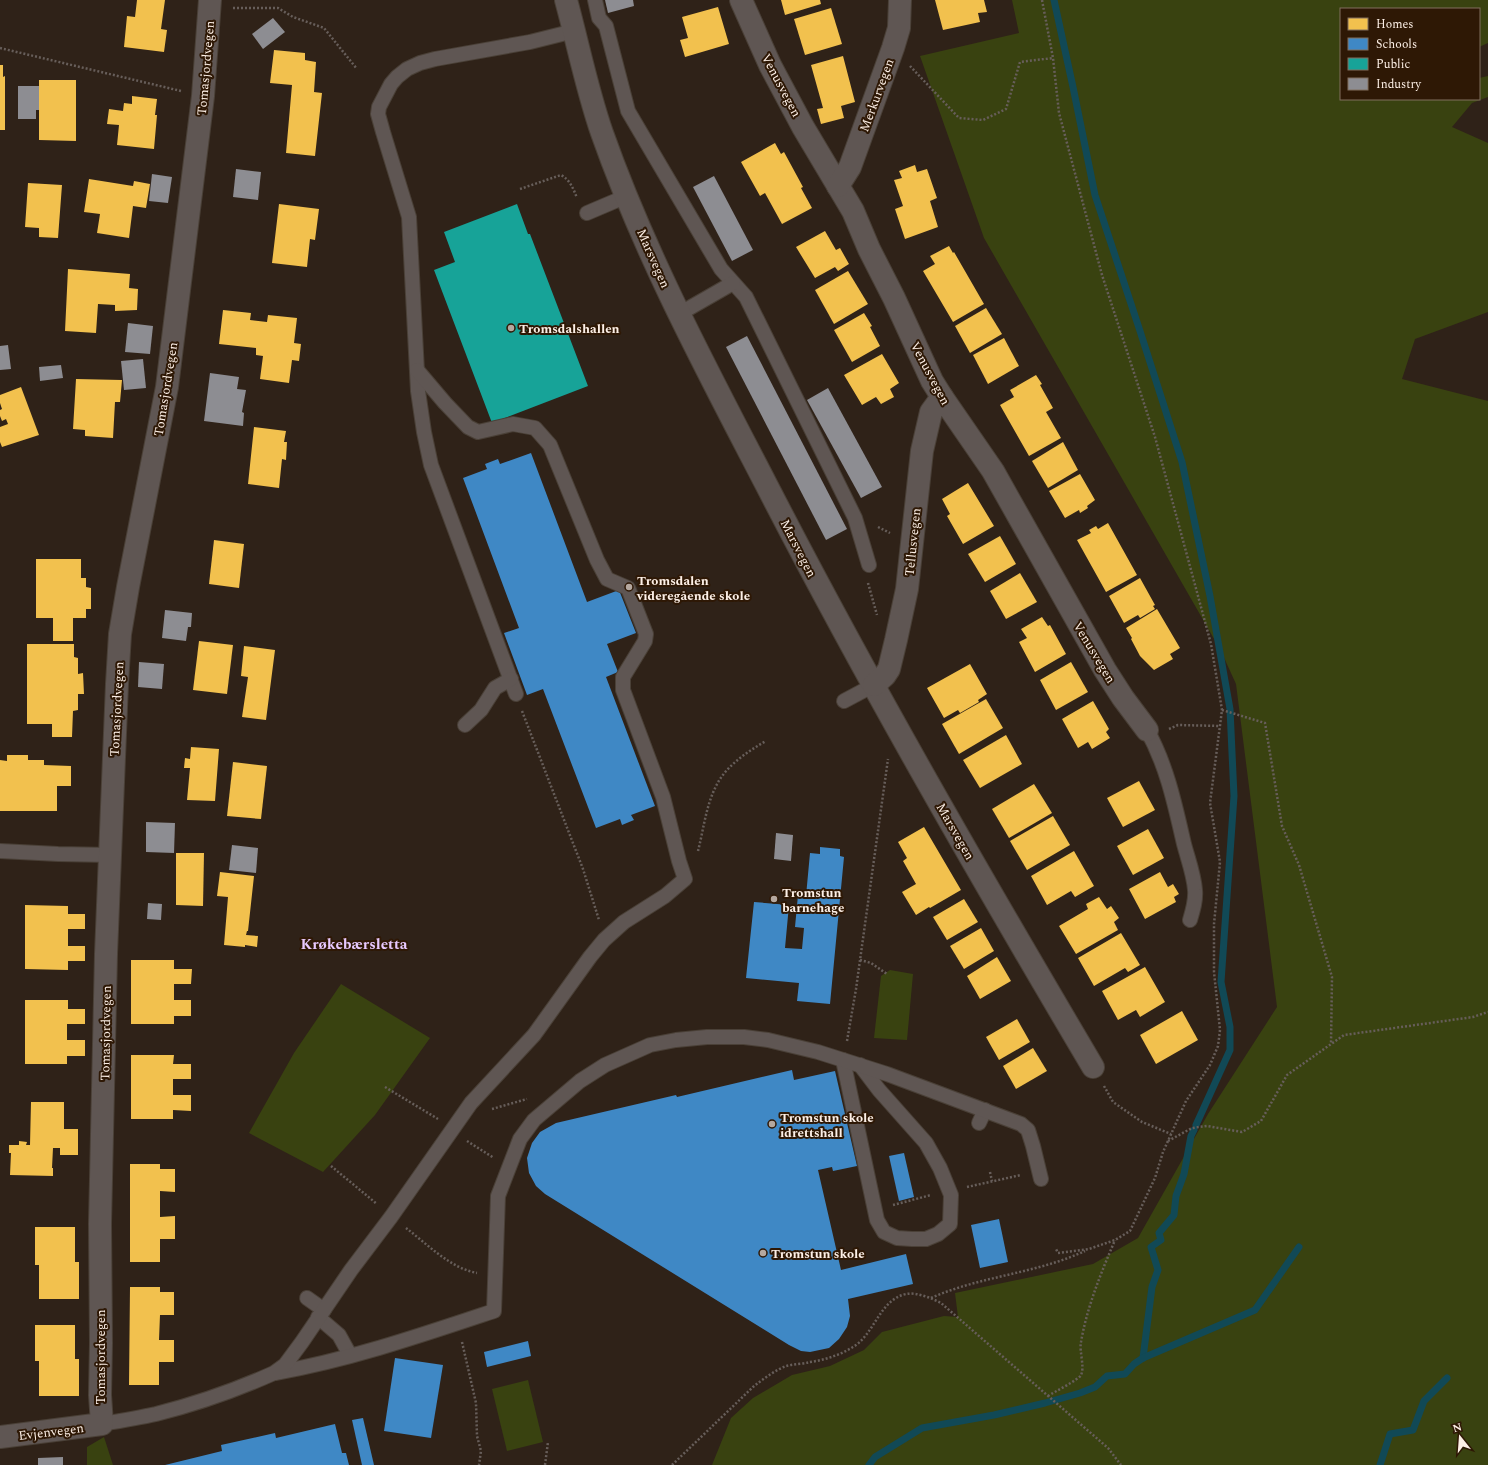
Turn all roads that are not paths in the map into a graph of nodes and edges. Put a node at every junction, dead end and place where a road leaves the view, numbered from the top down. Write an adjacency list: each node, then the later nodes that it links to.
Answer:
1 (566, 0): 6 (street, Marsvegen)
2 (595, 0): 10 (lane)
3 (742, 0): 7 (street, Venusvegen)
4 (900, 0): 7 (street, Merkurvegen)
5 (210, 4): 22 (street, Tomasjordvegen)
6 (574, 31): 8 (street, Marsvegen); 12 (lane)
7 (838, 186): 13 (street, Venusvegen)
8 (627, 196): 9 (lane); 11 (street, Marsvegen)
9 (587, 213)
10 (733, 283): 11 (lane); 14 (lane)
11 (679, 314): 16 (street, Marsvegen)
12 (417, 370): 15 (lane); 29 (lane)
13 (942, 397): 16 (street, Tellusvegen); 20 (street, Venusvegen)
14 (869, 565)
15 (511, 679): 17 (lane); 19 (lane)
16 (874, 685): 18 (lane); 26 (street, Marsvegen)
17 (516, 694)
18 (844, 701)
19 (465, 725)
20 (1149, 733): 23 (lane)
21 (0, 851): 22 (lane)
22 (110, 855): 32 (street, Tomasjordvegen)
23 (1190, 920)
24 (843, 1060): 25 (lane); 25 (lane); 30 (lane)
25 (860, 1065): 27 (lane)
26 (1093, 1067)
27 (1041, 1179)
28 (307, 1298): 29 (lane)
29 (321, 1313): 30 (lane); 31 (lane)
30 (350, 1355): 31 (lane)
31 (274, 1373): 32 (lane)
32 (102, 1424): 33 (street, Evjenvegen)
33 (0, 1437)

